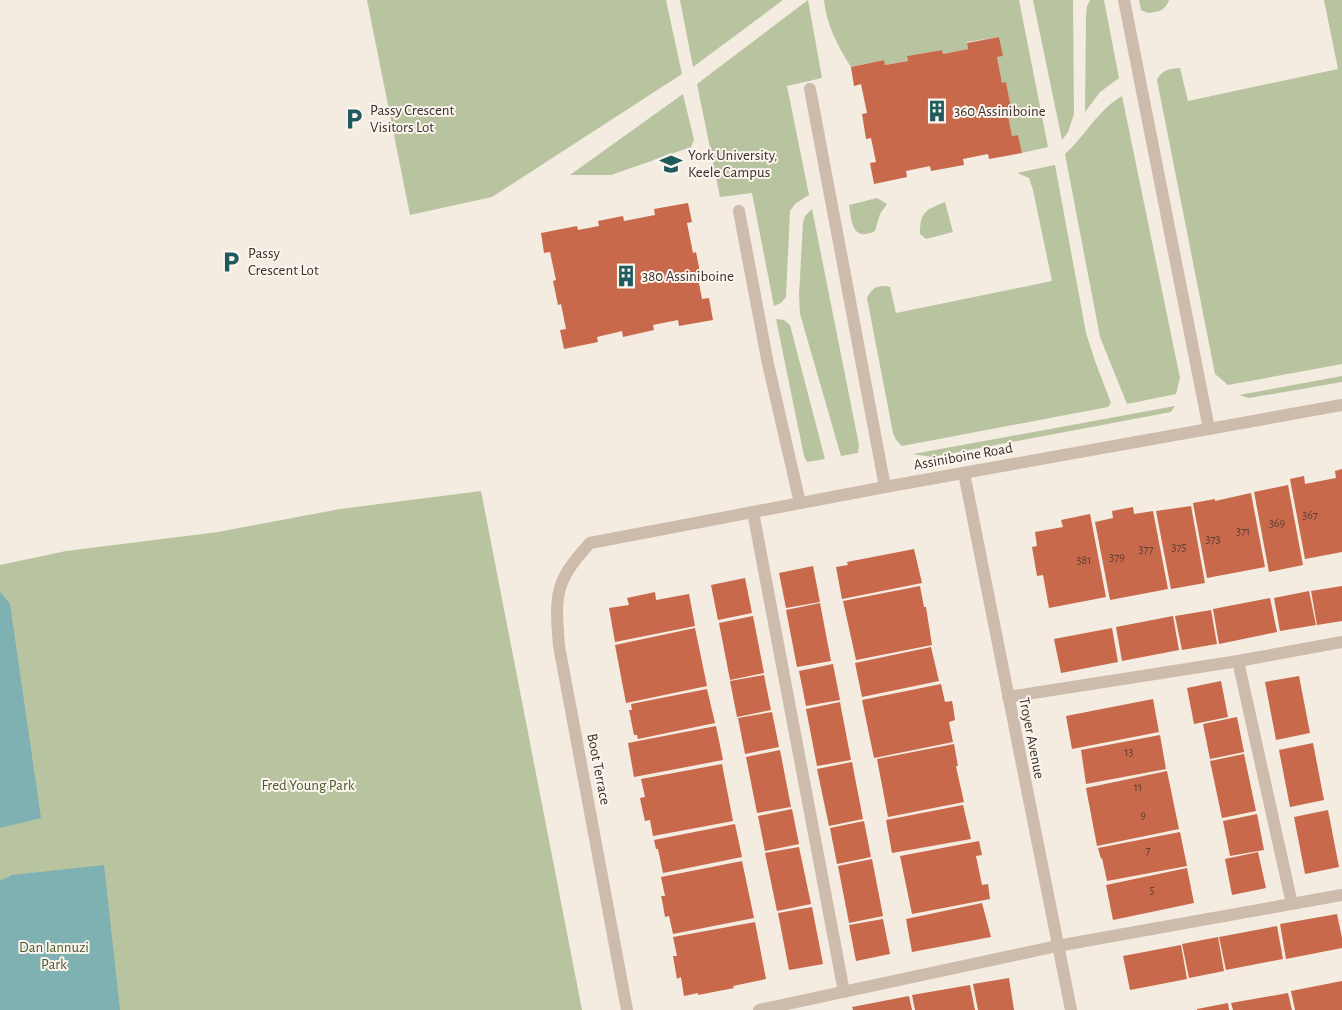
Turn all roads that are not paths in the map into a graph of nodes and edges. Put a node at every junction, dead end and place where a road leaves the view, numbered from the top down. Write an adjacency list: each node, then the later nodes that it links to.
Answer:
1 (1124, 0): 5 (street)
2 (810, 89): 7 (street)
3 (739, 211): 8 (street)
4 (1342, 405): 5 (street, Assiniboine Road)
5 (1209, 429): 6 (street, Assiniboine Road)
6 (964, 473): 7 (street, Assiniboine Road); 13 (street, Troyer Avenue)
7 (885, 487): 8 (street, Assiniboine Road)
8 (800, 502): 9 (street, Assiniboine Road)
9 (753, 512): 10 (street, Assiniboine Road); 17 (street)
10 (590, 543): 18 (street, Boot Terrace)
11 (1342, 642): 12 (street)
12 (1238, 661): 13 (street); 15 (street)
13 (1008, 697): 16 (street, Troyer Avenue)
14 (1342, 895): 15 (street)
15 (1292, 904): 16 (street)
16 (1057, 946): 17 (street); 20 (street, Troyer Avenue)
17 (844, 992): 19 (street)
18 (628, 1010)
19 (759, 1010)
20 (1071, 1010)

